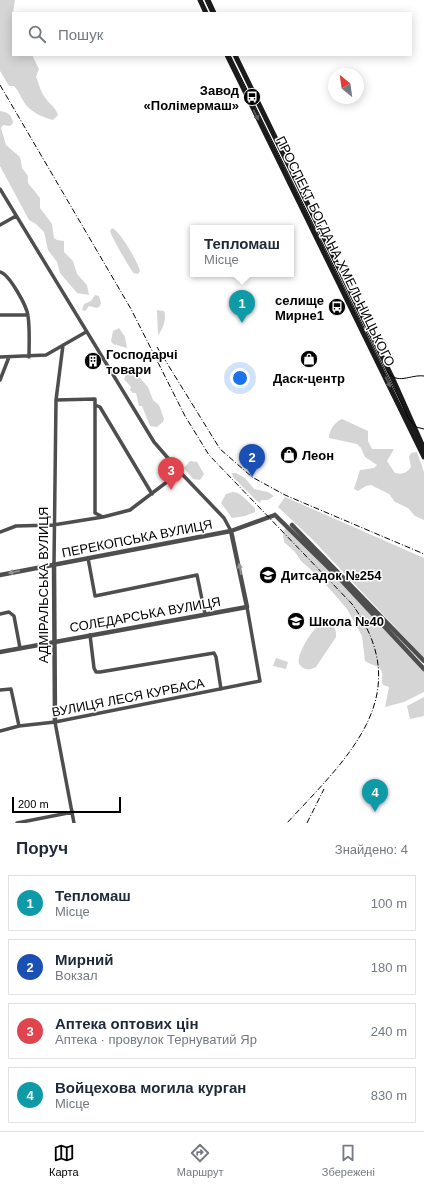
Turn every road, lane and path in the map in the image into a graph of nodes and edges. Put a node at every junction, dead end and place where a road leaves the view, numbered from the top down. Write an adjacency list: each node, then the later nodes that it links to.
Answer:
1 (200, 0): 3 (main road)
2 (208, 0): 4 (main road)
3 (206, 12)
4 (214, 12)
5 (227, 56): 22 (main road, ПРОСПЕКТ БОГДАНА ХМЕЛЬНИЦЬКОГО, one-way to 22)
6 (235, 56): 21 (main road, ПРОСПЕКТ БОГДАНА ХМЕЛЬНИЦЬКОГО)
7 (0, 189): 8 (street)
8 (16, 216): 9 (street); 13 (street)
9 (0, 225)
10 (0, 272): 12 (street)
11 (0, 315): 12 (street)
12 (28, 315): 15 (street)
13 (86, 332): 14 (street); 23 (street)
14 (63, 346): 15 (street); 19 (street, АДМІРАЛЬСЬКА ВУЛИЦЯ)
15 (29, 356): 17 (street)
16 (0, 357): 17 (street)
17 (9, 357): 18 (street)
18 (0, 380)
19 (56, 400): 20 (street); 27 (street, АДМІРАЛЬСЬКА ВУЛИЦЯ)
20 (95, 405): 24 (street); 26 (street)
21 (424, 450)
22 (424, 457)
23 (180, 472): 24 (street); 28 (street)
24 (152, 494): 26 (street)
25 (276, 515): 28 (street, ПЕРЕКОПСЬКА ВУЛИЦЯ); 38 (street); 41 (street)
26 (103, 517): 27 (street)
27 (53, 525): 29 (street); 31 (street, АДМІРАЛЬСЬКА ВУЛИЦЯ)
28 (231, 531): 30 (street, ПЕРЕКОПСЬКА ВУЛИЦЯ); 33 (street, one-way to 28)
29 (0, 532)
30 (88, 558): 31 (street, ПЕРЕКОПСЬКА ВУЛИЦЯ); 35 (street)
31 (54, 564): 32 (street, ПЕРЕКОПСЬКА ВУЛИЦЯ, one-way to 32); 37 (street, АДМІРАЛЬСЬКА ВУЛИЦЯ)
32 (0, 575)
33 (246, 607): 35 (street, СОЛЕДАРСЬКА ВУЛИЦЯ); 44 (street, ВУЛИЦЯ ЛЕСЯ КУРБАСА)
34 (0, 614): 39 (street)
35 (205, 614): 36 (street, СОЛЕДАРСЬКА ВУЛИЦЯ)
36 (90, 636): 37 (street, СОЛЕДАРСЬКА ВУЛИЦЯ); 44 (street)
37 (54, 642): 39 (street, СОЛЕДАРСЬКА ВУЛИЦЯ); 46 (street, АДМІРАЛЬСЬКА ВУЛИЦЯ)
38 (403, 646): 42 (street); 43 (street)
39 (20, 648): 40 (street, СОЛЕДАРСЬКА ВУЛИЦЯ)
40 (0, 652)
41 (424, 661)
42 (424, 666)
43 (424, 669)
44 (221, 689): 46 (street, ВУЛИЦЯ ЛЕСЯ КУРБАСА)
45 (0, 690): 47 (street)
46 (55, 722): 47 (street, ВУЛИЦЯ ЛЕСЯ КУРБАСА); 49 (street, АДМІРАЛЬСЬКА ВУЛИЦЯ)
47 (20, 726): 48 (street, ВУЛИЦЯ ЛЕСЯ КУРБАСА)
48 (0, 731)
49 (73, 812): 50 (street); 51 (street, АДМІРАЛЬСЬКА ВУЛИЦЯ)
50 (17, 823)
51 (74, 823)

